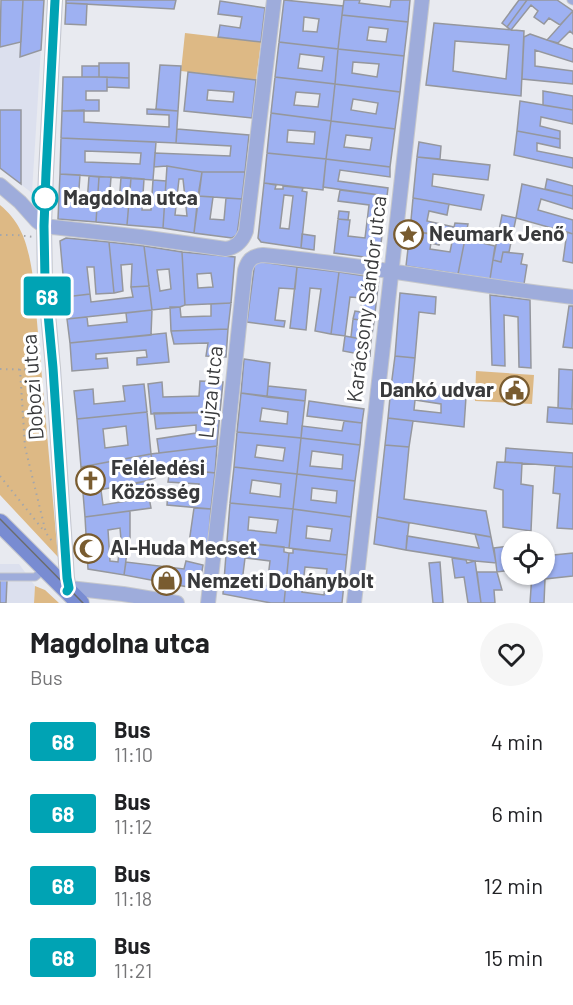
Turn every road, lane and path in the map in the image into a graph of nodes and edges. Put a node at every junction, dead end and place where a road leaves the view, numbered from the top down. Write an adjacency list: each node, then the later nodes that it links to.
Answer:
1 (55, 0): 5 (street, Dobozi utca)
2 (274, 0): 5 (street)
3 (422, 0): 7 (street, Karácsony Sándor utca)
4 (0, 184): 5 (street)
5 (44, 232): 6 (path); 9 (street, Dobozi utca)
6 (0, 235)
7 (390, 272): 8 (street); 20 (street, Lujza utca); 21 (street, Karácsony Sándor utca)
8 (573, 297)
9 (53, 368): 11 (path); 18 (street, Dobozi utca)
10 (0, 369): 11 (path)
11 (20, 369): 14 (path)
12 (0, 476): 14 (path)
13 (0, 523): 16 (street)
14 (46, 533): 15 (path)
15 (58, 548)
16 (45, 569): 17 (lane); 18 (street)
17 (0, 576)
18 (72, 594): 19 (street)
19 (177, 603)
20 (208, 603)
21 (354, 603)

